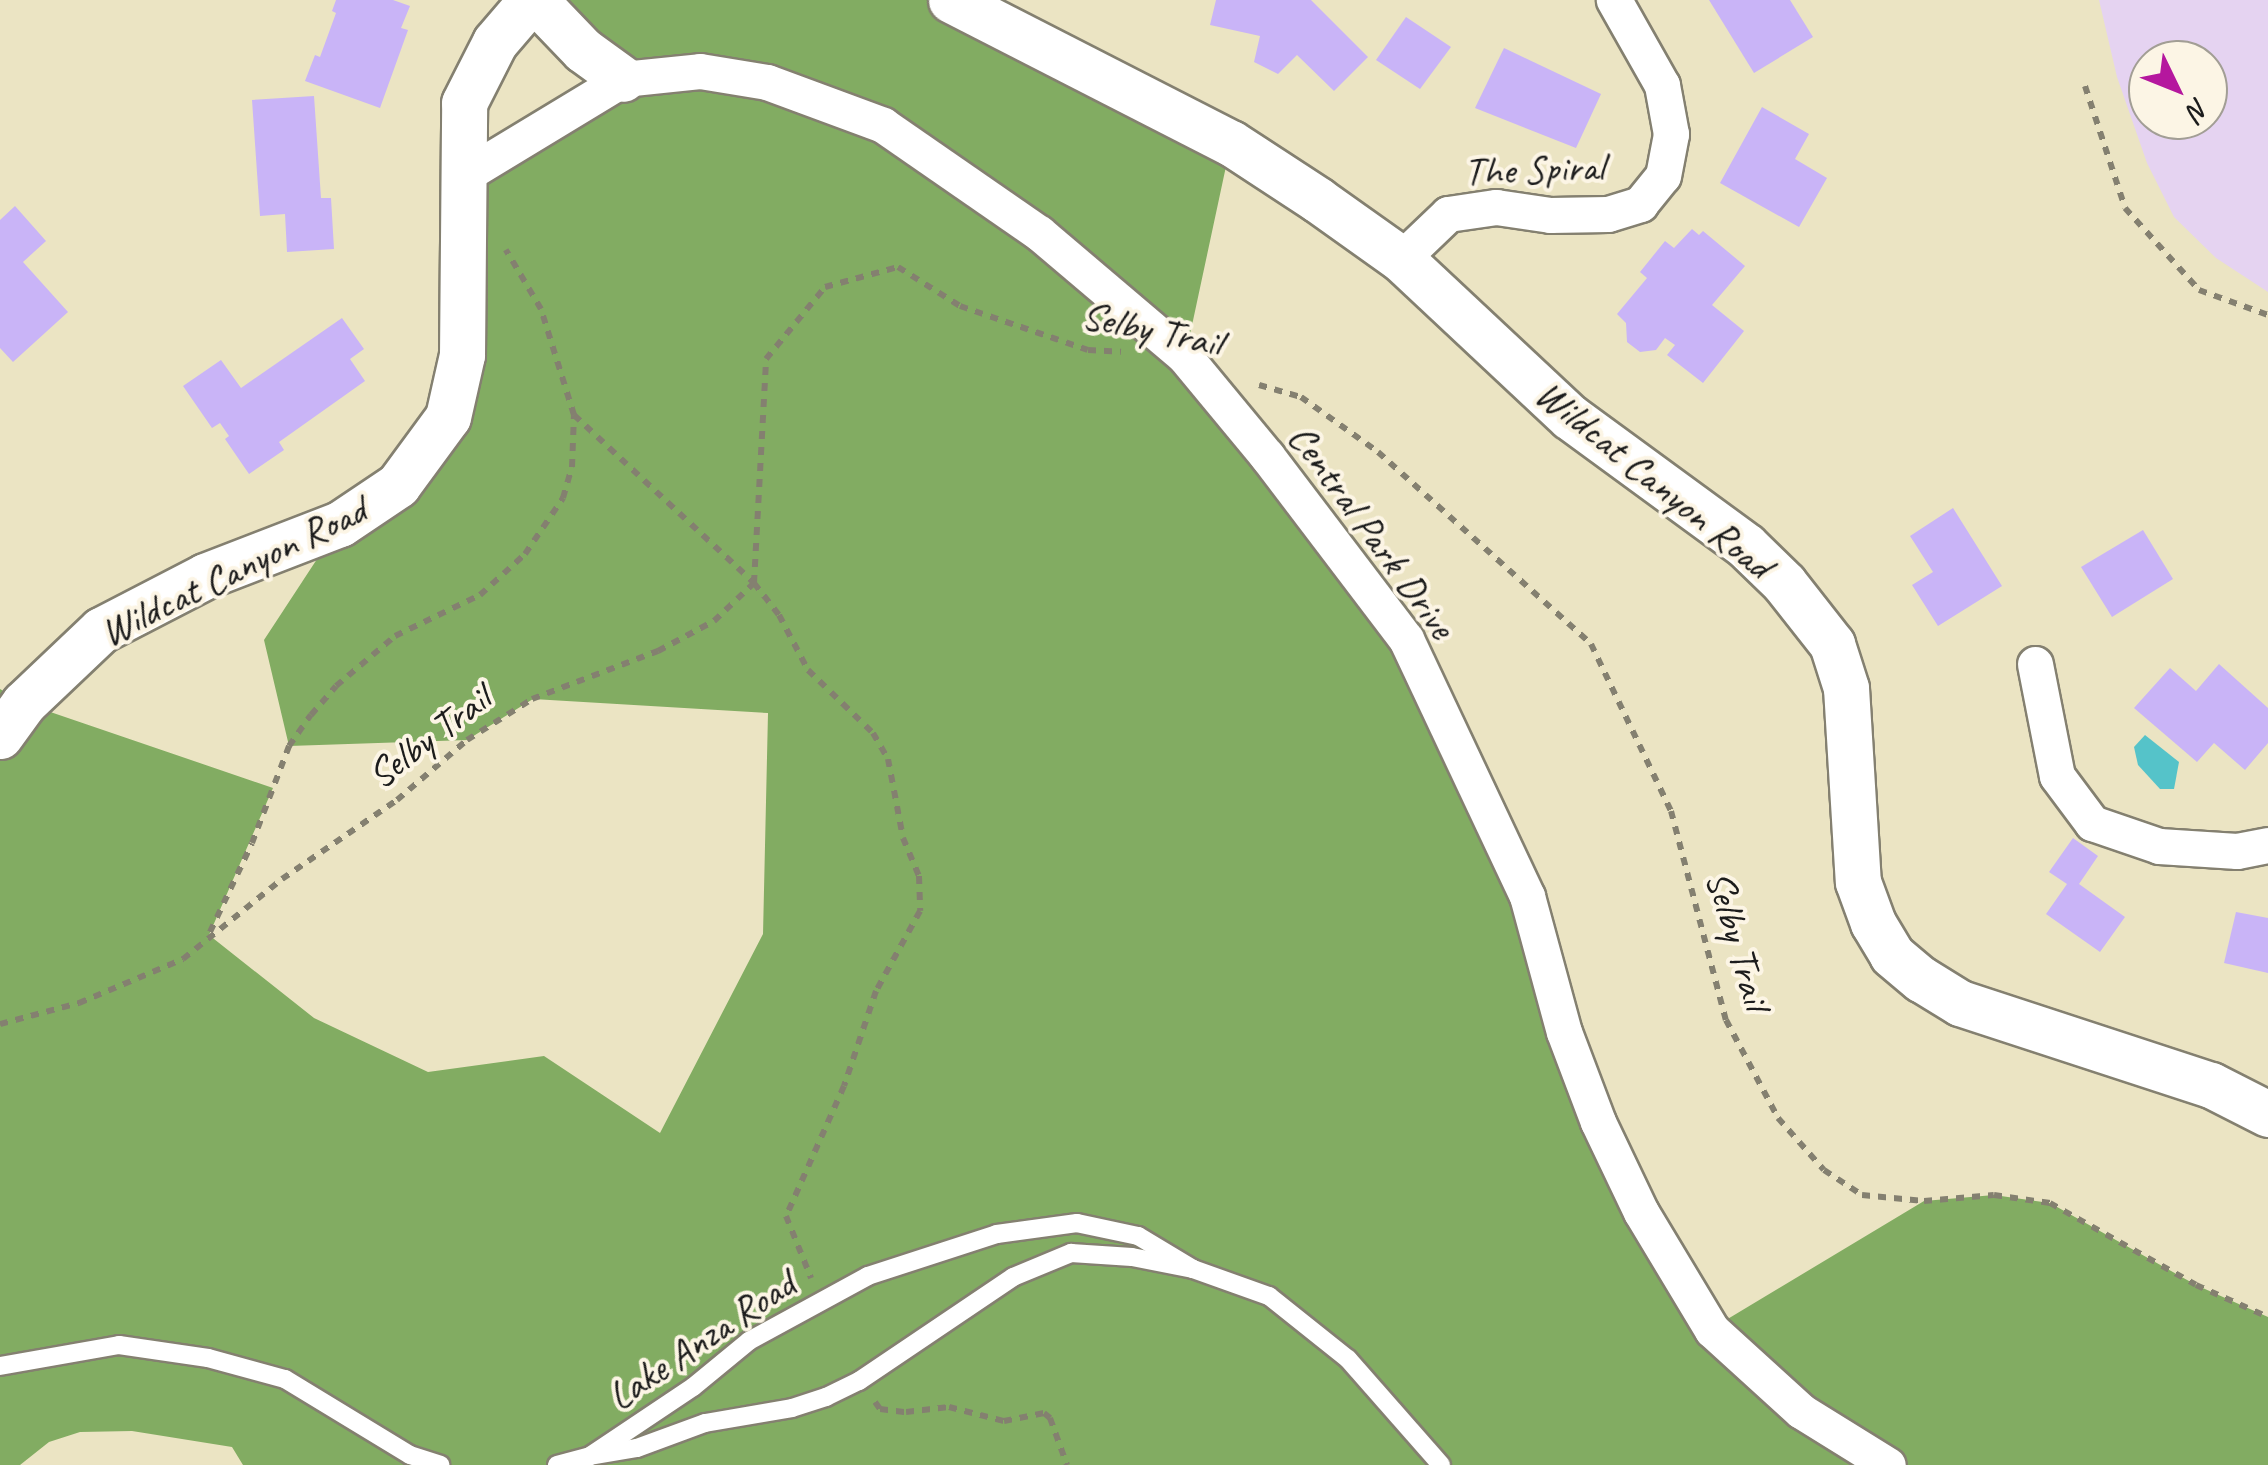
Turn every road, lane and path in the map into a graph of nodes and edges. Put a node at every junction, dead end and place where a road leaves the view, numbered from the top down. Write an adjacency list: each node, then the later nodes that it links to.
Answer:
1 (533, 0): 4 (street); 6 (street, Wildcat Canyon Road)
2 (950, 0): 8 (street, Wildcat Canyon Road)
3 (1614, 0): 8 (street, The Spiral)
4 (623, 80): 6 (street, Central Park Drive); 10 (street, Central Park Drive)
5 (2085, 86): 9 (path)
6 (463, 176): 15 (street, Wildcat Canyon Road)
7 (502, 242): 12 (path)
8 (1401, 259): 19 (street, Wildcat Canyon Road)
9 (2268, 314)
10 (1185, 358): 13 (path, Selby Trail); 30 (street, Central Park Drive)
11 (1255, 384): 22 (path, Selby Trail)
12 (574, 415): 13 (path); 17 (path)
13 (754, 583): 17 (path, Selby Trail); 21 (path)
14 (2035, 664): 16 (street)
15 (0, 736)
16 (2268, 845)
17 (209, 935): 18 (path, Selby Trail)
18 (0, 1024)
19 (2268, 1114)
20 (1193, 1268): 21 (lane, Lake Anza Road); 24 (lane, Lake Anza Road); 29 (lane, Lake Anza Road)
21 (821, 1302): 25 (lane, Lake Anza Road)
22 (2268, 1317)
23 (0, 1366): 26 (lane)
24 (859, 1382): 25 (lane, Lake Anza Road); 28 (path)
25 (590, 1456): 27 (lane, Lake Anza Road)
26 (440, 1465)
27 (558, 1465)
28 (1067, 1465)
29 (1441, 1465)
30 (1888, 1465)

